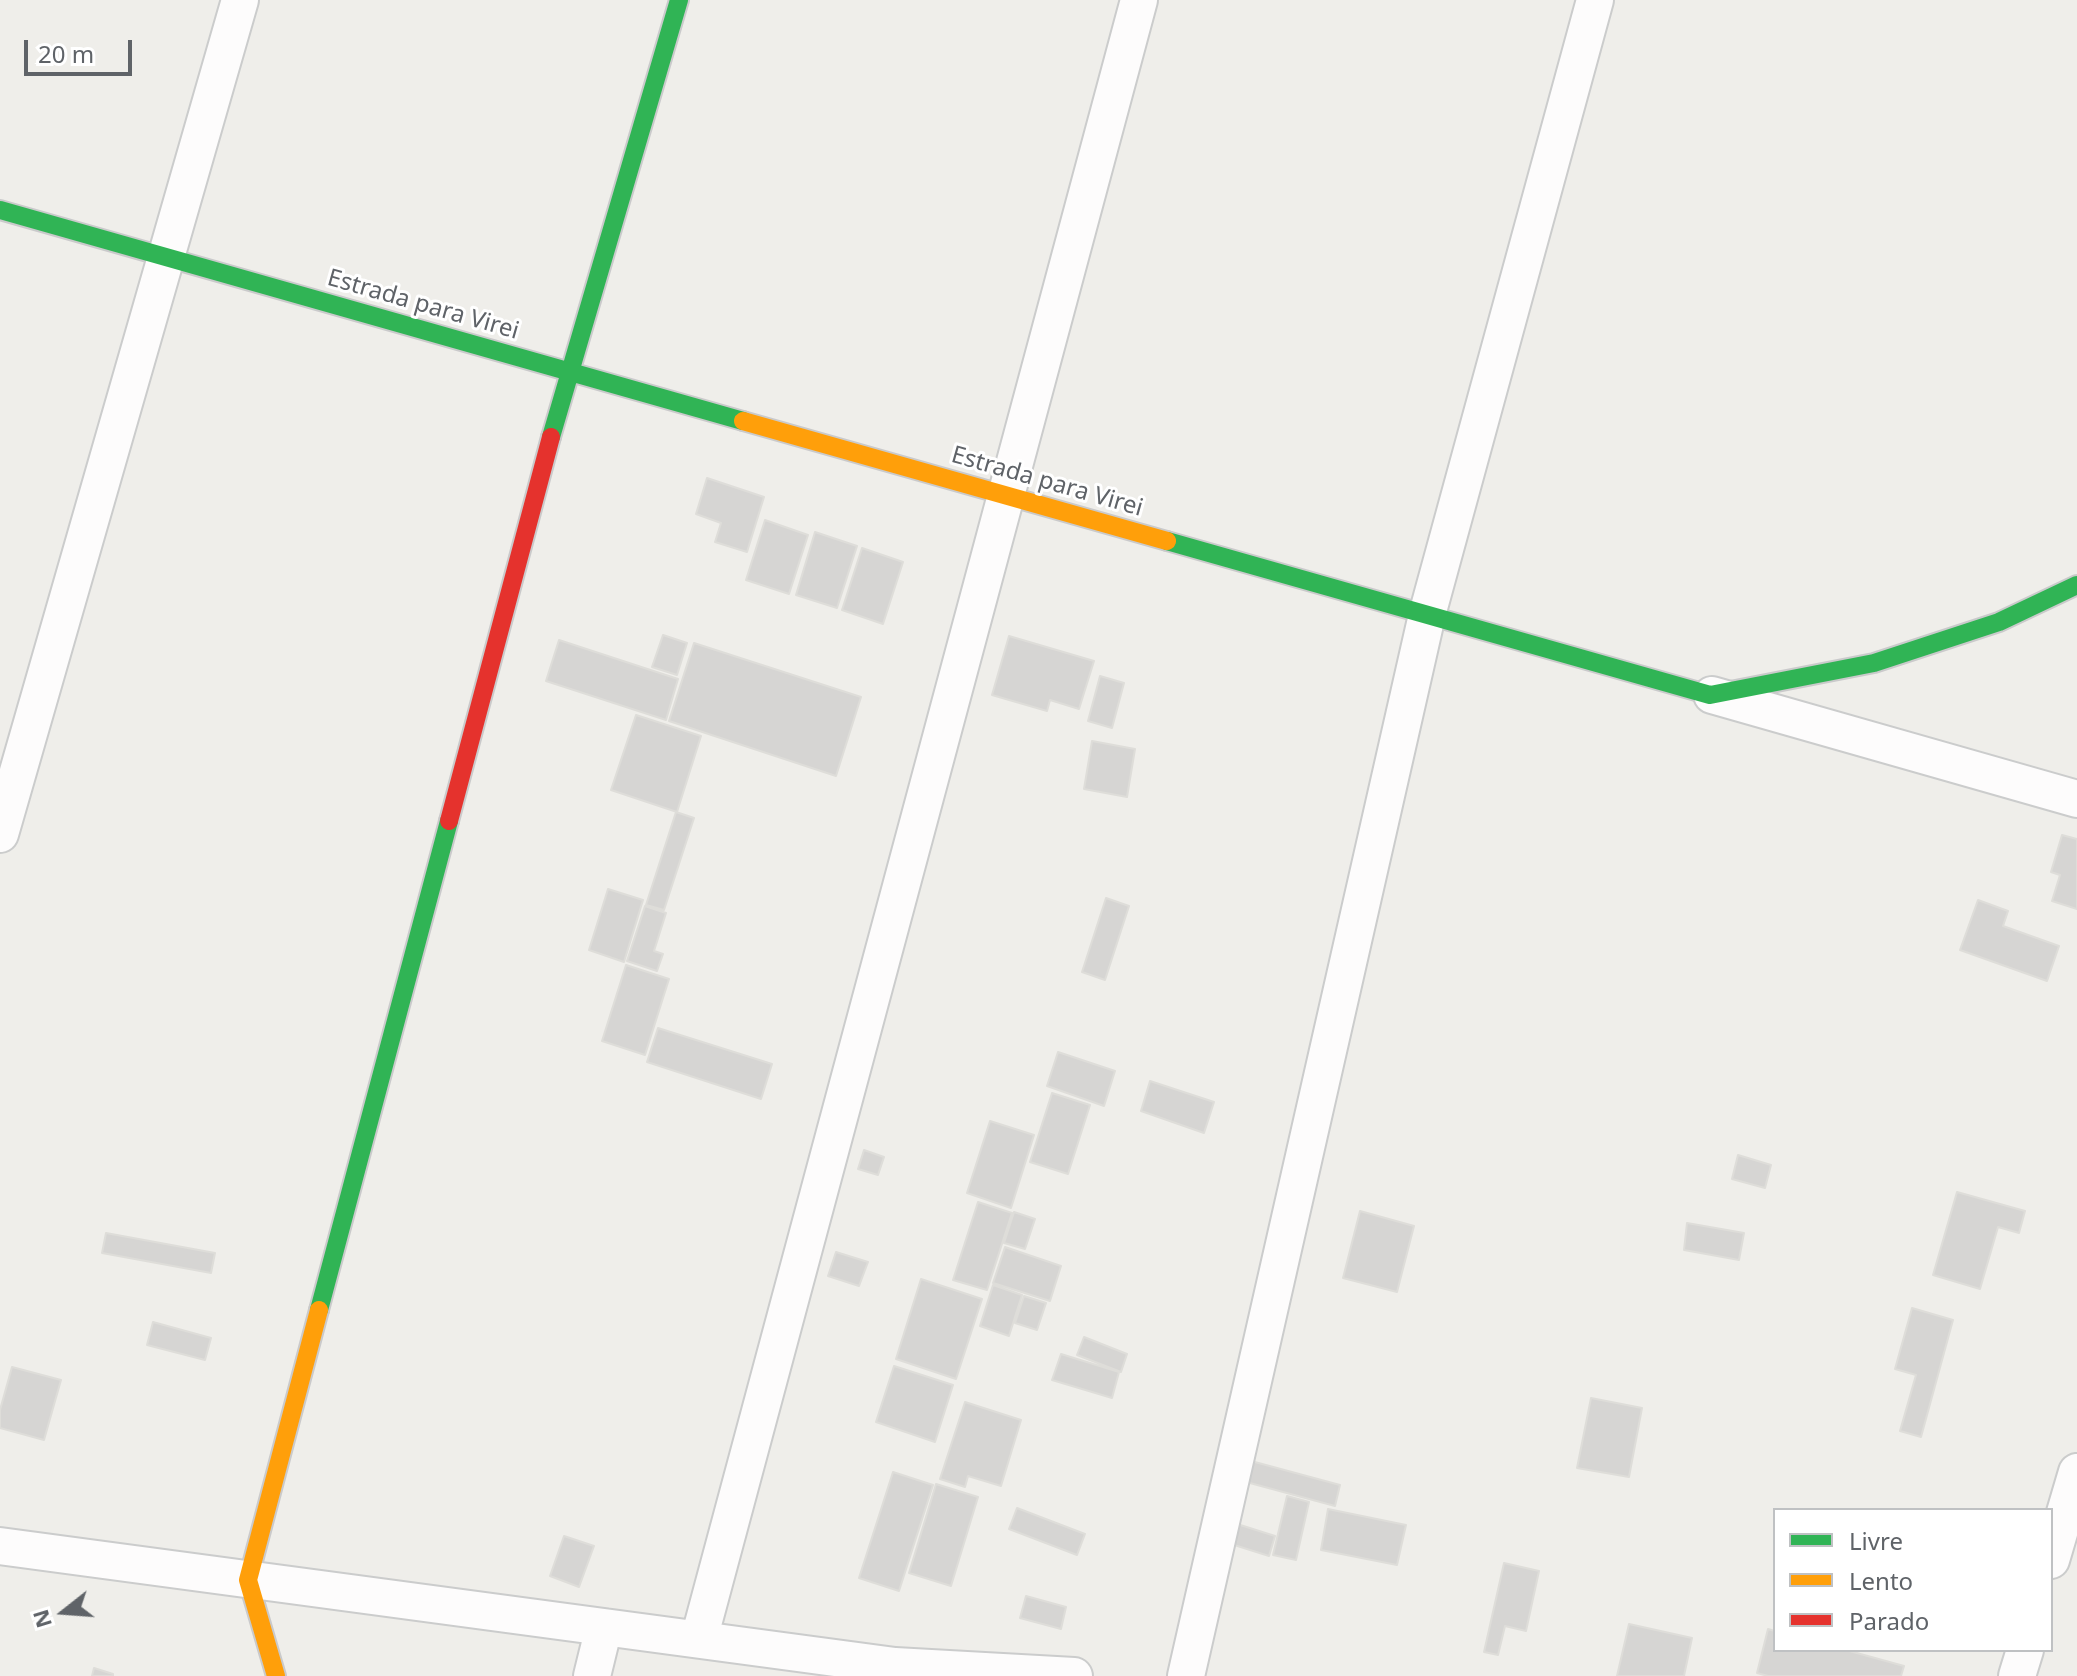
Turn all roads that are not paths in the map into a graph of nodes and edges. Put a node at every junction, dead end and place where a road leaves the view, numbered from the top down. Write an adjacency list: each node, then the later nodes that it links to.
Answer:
1 (240, 0): 6 (street)
2 (679, 0): 7 (street)
3 (1139, 0): 8 (street)
4 (1595, 0): 10 (street)
5 (0, 210): 6 (street, Estrada para Virei)
6 (166, 257): 7 (street, Estrada para Virei); 13 (street)
7 (568, 371): 8 (street, Estrada para Virei); 17 (street)
8 (1008, 495): 10 (street, Estrada para Virei); 19 (street)
9 (2077, 585): 11 (street, Estrada para Virei)
10 (1427, 615): 11 (street, Estrada para Virei); 25 (street)
11 (1710, 695): 12 (street)
12 (2077, 799)
13 (0, 834)
14 (2077, 1472): 16 (street)
15 (0, 1546): 17 (street)
16 (2053, 1553)
17 (248, 1580): 18 (street); 22 (street)
18 (604, 1627): 19 (street); 23 (street)
19 (699, 1639): 21 (street)
20 (2024, 1652): 26 (street)
21 (894, 1671): 24 (street)
22 (276, 1676)
23 (592, 1676)
24 (1074, 1676)
25 (1186, 1676)
26 (2017, 1676)

